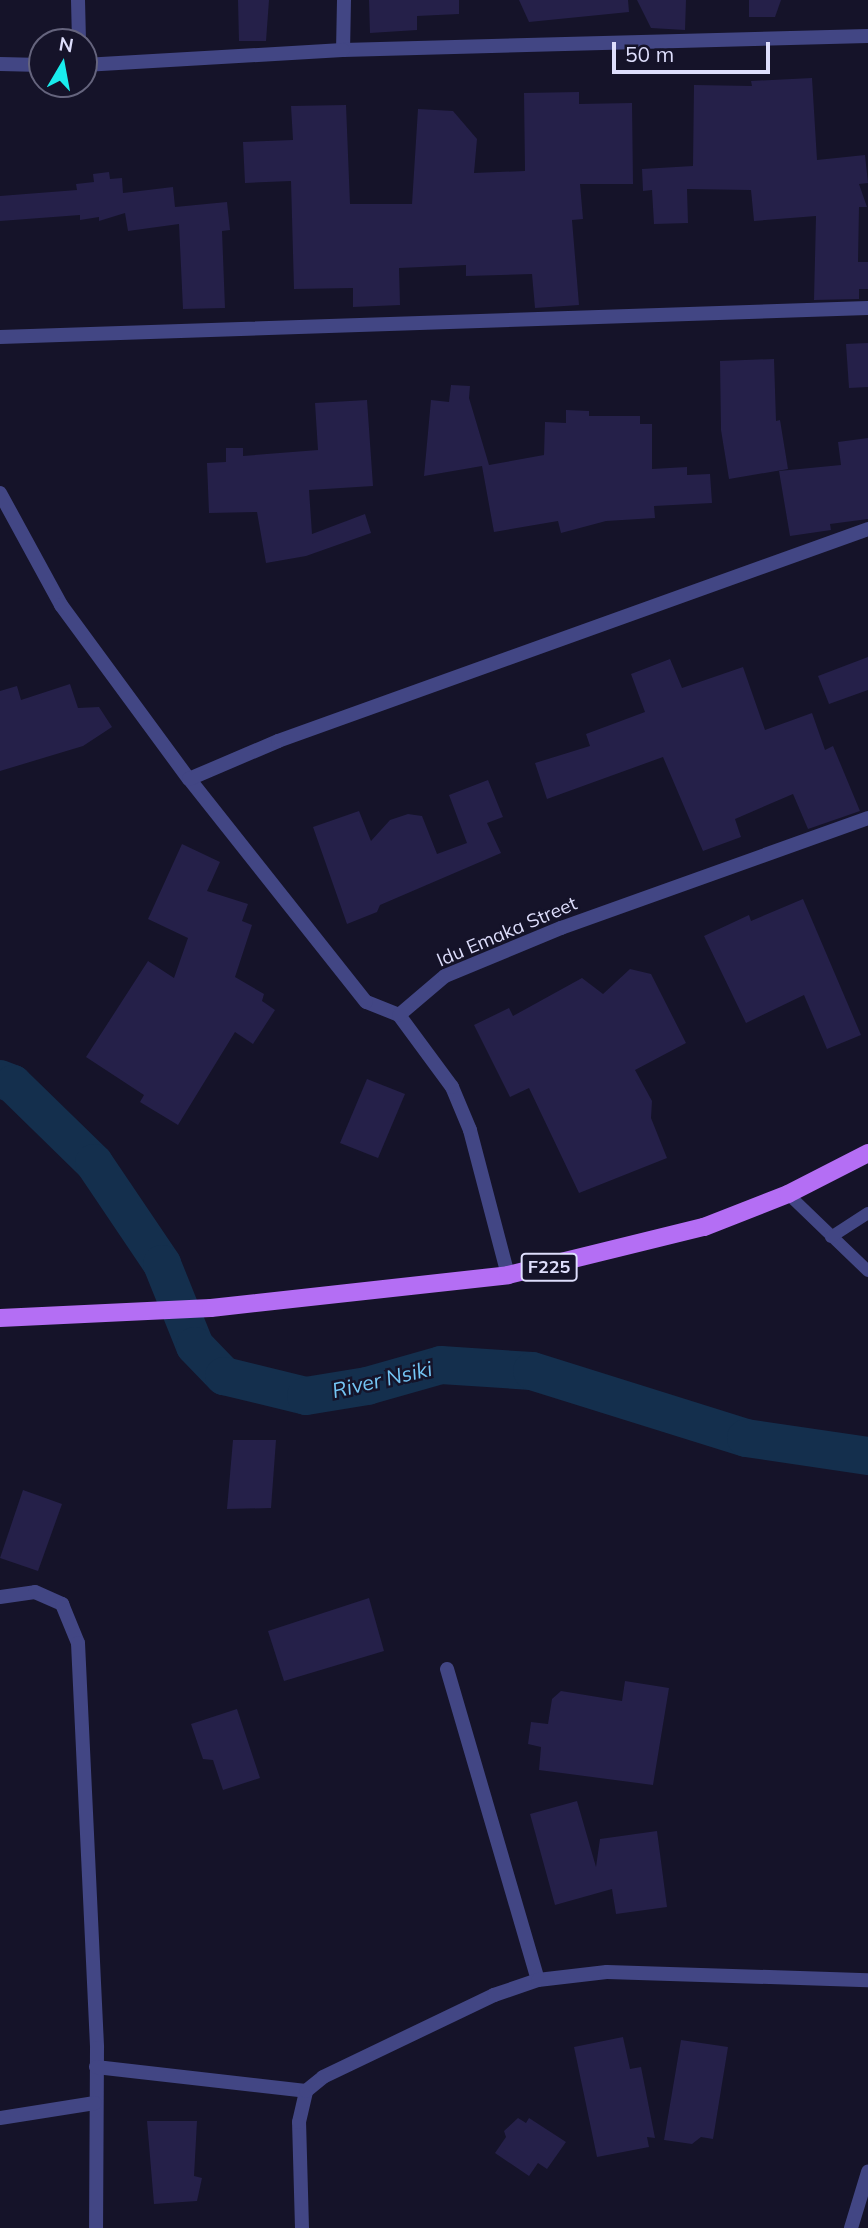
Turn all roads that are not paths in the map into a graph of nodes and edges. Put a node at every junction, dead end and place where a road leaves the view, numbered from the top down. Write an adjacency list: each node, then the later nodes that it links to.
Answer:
1 (78, 0): 3 (street)
2 (344, 0): 5 (street)
3 (79, 28)
4 (868, 36): 5 (street)
5 (344, 50): 7 (street)
6 (0, 64): 8 (street)
7 (98, 64)
8 (28, 65)
9 (868, 307): 10 (street)
10 (0, 337)
11 (0, 493): 13 (street)
12 (868, 529): 13 (street)
13 (189, 779): 15 (street)
14 (868, 818): 15 (street, Idu Emaka Street)
15 (400, 1015): 21 (street)
16 (868, 1153): 17 (main road, F225)
17 (788, 1194): 19 (lane); 21 (main road, F225)
18 (868, 1213): 19 (lane)
19 (831, 1237): 20 (lane)
20 (868, 1271)
21 (508, 1275): 22 (main road, F225)
22 (0, 1318)
23 (0, 1597): 27 (street)
24 (447, 1669): 25 (street)
25 (538, 1980): 26 (street); 28 (street)
26 (868, 1980)
27 (96, 2067): 28 (street); 29 (street)
28 (306, 2091): 33 (street)
29 (95, 2103): 30 (street); 32 (street)
30 (0, 2118)
31 (868, 2172): 34 (street)
32 (96, 2228)
33 (302, 2228)
34 (851, 2228)

